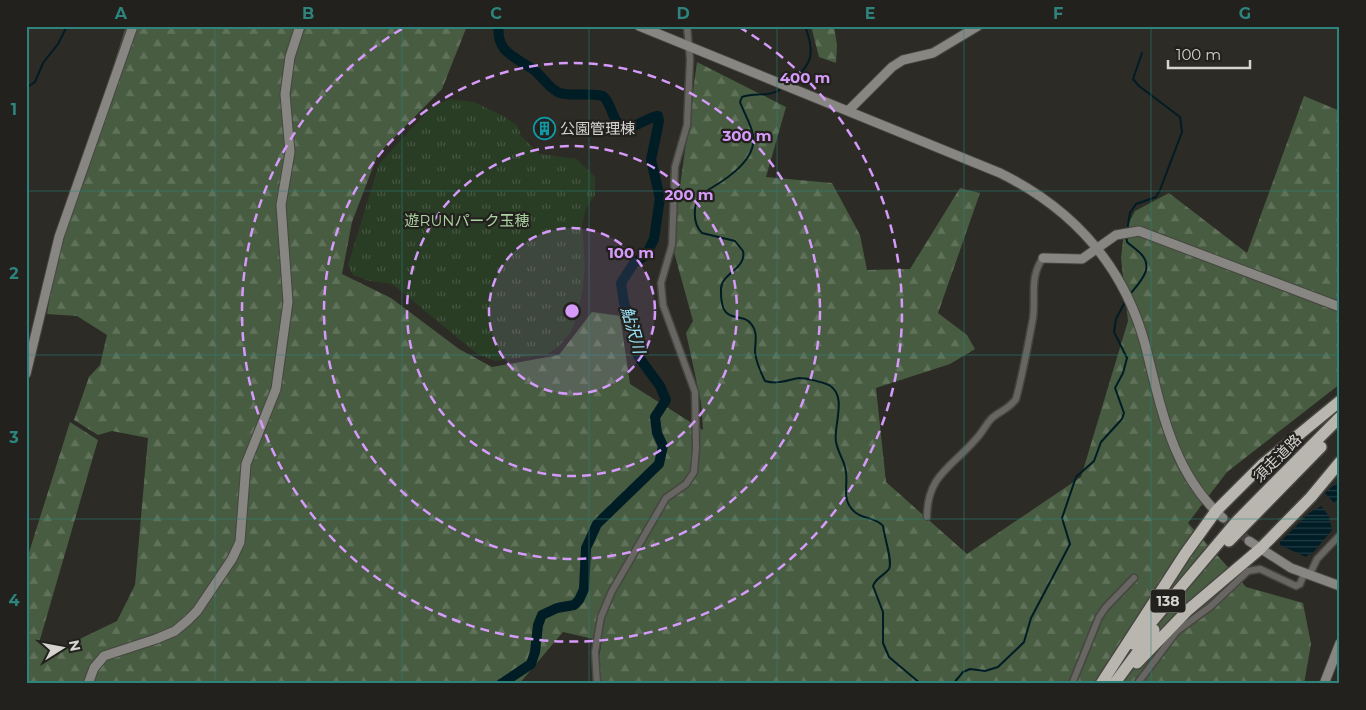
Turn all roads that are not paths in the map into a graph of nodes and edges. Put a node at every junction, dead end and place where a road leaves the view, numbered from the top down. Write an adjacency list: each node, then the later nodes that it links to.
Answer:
1 (133, 26): 11 (street)
2 (300, 26): 26 (street)
3 (639, 26): 6 (street)
4 (687, 26): 6 (street)
5 (978, 26): 7 (street)
6 (690, 47): 7 (street); 27 (street)
7 (848, 111): 8 (street)
8 (1098, 248): 9 (street); 10 (street); 16 (street)
9 (1043, 258): 17 (street)
10 (1340, 307)
11 (26, 374)
12 (1340, 401): 16 (highway)
13 (1340, 417): 18 (highway, 須走道路 / 138)
14 (1340, 428): 18 (highway, 須走道路 / 138)
15 (1340, 462): 21 (highway)
16 (1219, 515): 29 (highway)
17 (927, 517)
18 (1241, 523): 29 (highway, 138); 30 (highway, 138)
19 (1340, 535): 22 (street)
20 (1249, 541): 21 (street)
21 (1260, 549): 22 (street); 31 (highway)
22 (1306, 575): 24 (street); 32 (street)
23 (1134, 578): 28 (street)
24 (1340, 586)
25 (1340, 643): 33 (street)
26 (88, 684)
27 (597, 684)
28 (1072, 684)
29 (1102, 684)
30 (1114, 684)
31 (1120, 684)
32 (1137, 684)
33 (1324, 684)

